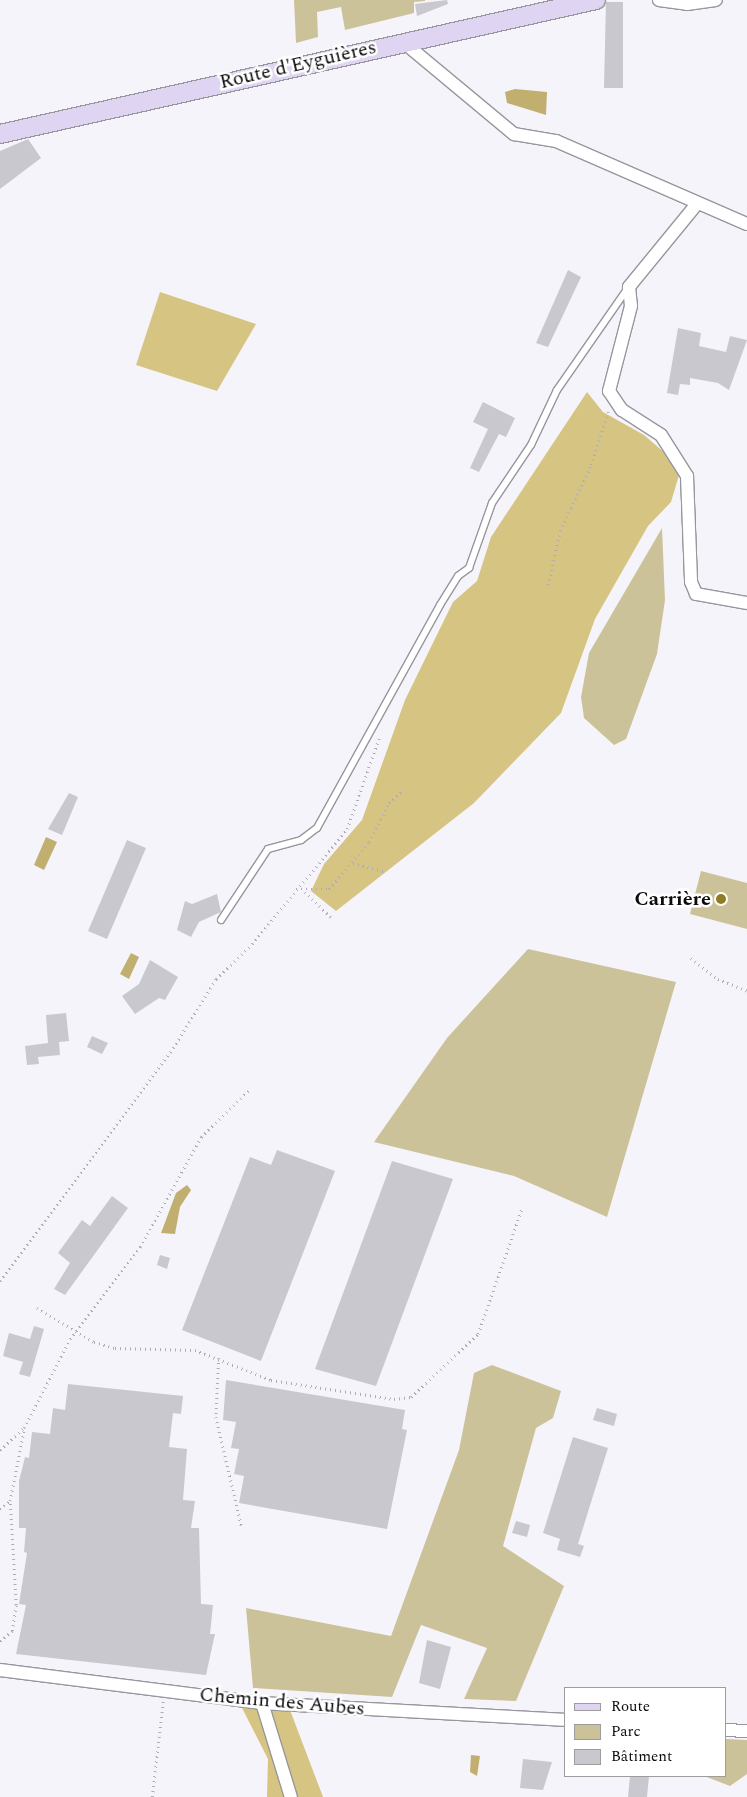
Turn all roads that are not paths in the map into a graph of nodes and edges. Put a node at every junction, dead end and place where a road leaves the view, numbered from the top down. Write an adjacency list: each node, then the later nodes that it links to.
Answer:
1 (596, 0): 4 (main road, Route d'Eyguières)
2 (659, 0): 3 (street)
3 (716, 0)
4 (402, 41): 5 (main road, Route d'Eyguières); 6 (street)
5 (0, 134)
6 (696, 205): 7 (street); 8 (street)
7 (747, 224)
8 (629, 287): 9 (street); 10 (lane)
9 (747, 603)
10 (222, 920)
11 (0, 1670): 12 (street, Chemin des Aubes)
12 (262, 1703): 13 (street, Chemin des Aubes); 16 (street)
13 (564, 1720)
14 (727, 1730): 15 (street)
15 (747, 1731)
16 (291, 1797)

